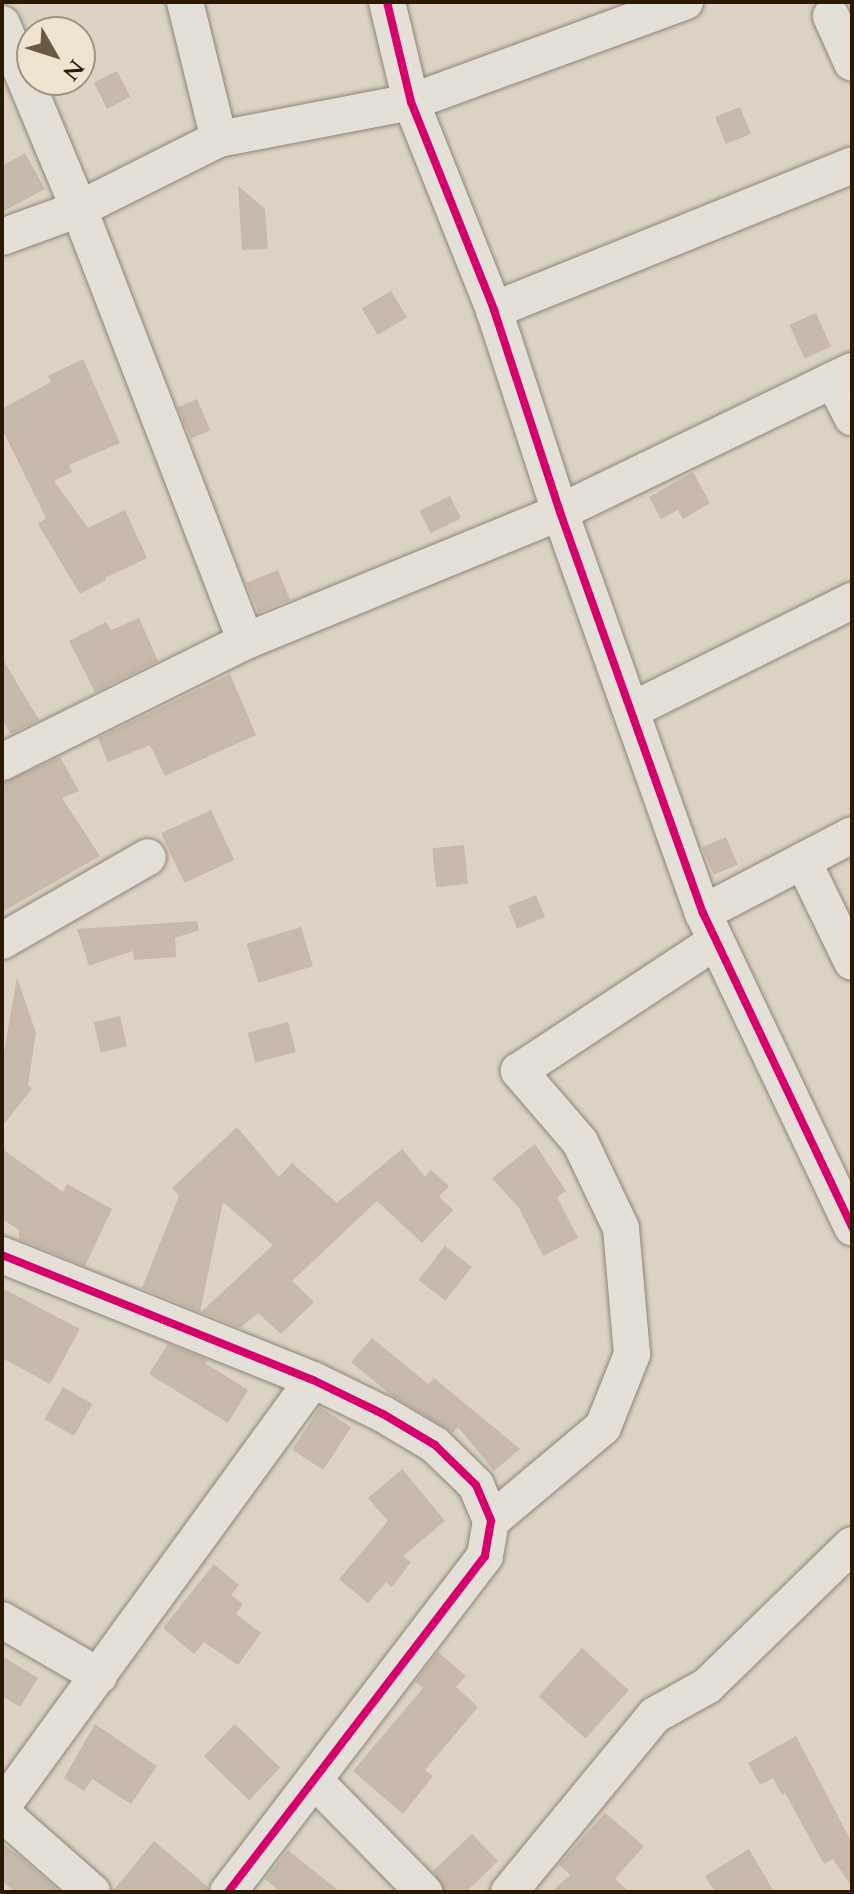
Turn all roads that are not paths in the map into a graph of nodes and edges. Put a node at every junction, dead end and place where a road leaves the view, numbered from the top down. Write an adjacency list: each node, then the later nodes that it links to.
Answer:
1 (185, 2): 8 (street)
2 (387, 2): 7 (street)
3 (685, 2): 7 (street)
4 (837, 13): 6 (street)
5 (2, 24): 10 (street)
6 (852, 63)
7 (411, 102): 8 (street); 12 (street)
8 (219, 139): 10 (street)
9 (852, 165): 12 (street)
10 (79, 209): 11 (street); 17 (street)
11 (2, 237)
12 (494, 310): 15 (street)
13 (842, 375): 14 (street); 15 (street)
14 (852, 417)
15 (560, 512): 17 (street); 18 (street)
16 (852, 601): 18 (street)
17 (246, 641): 19 (street)
18 (632, 710): 23 (street)
19 (2, 762)
20 (852, 835): 22 (street)
21 (148, 857): 24 (street)
22 (803, 861): 23 (street); 25 (street)
23 (710, 927): 26 (street); 29 (street)
24 (2, 941)
25 (852, 962)
26 (852, 1227)
27 (2, 1255): 28 (street)
28 (313, 1380): 29 (street); 32 (street)
29 (491, 1521): 33 (street)
30 (852, 1545): 38 (street)
31 (2, 1620): 32 (street)
32 (99, 1676): 34 (street)
33 (315, 1781): 36 (street); 37 (street)
34 (2, 1810): 35 (street)
35 (92, 1892)
36 (228, 1892)
37 (424, 1892)
38 (509, 1892)

